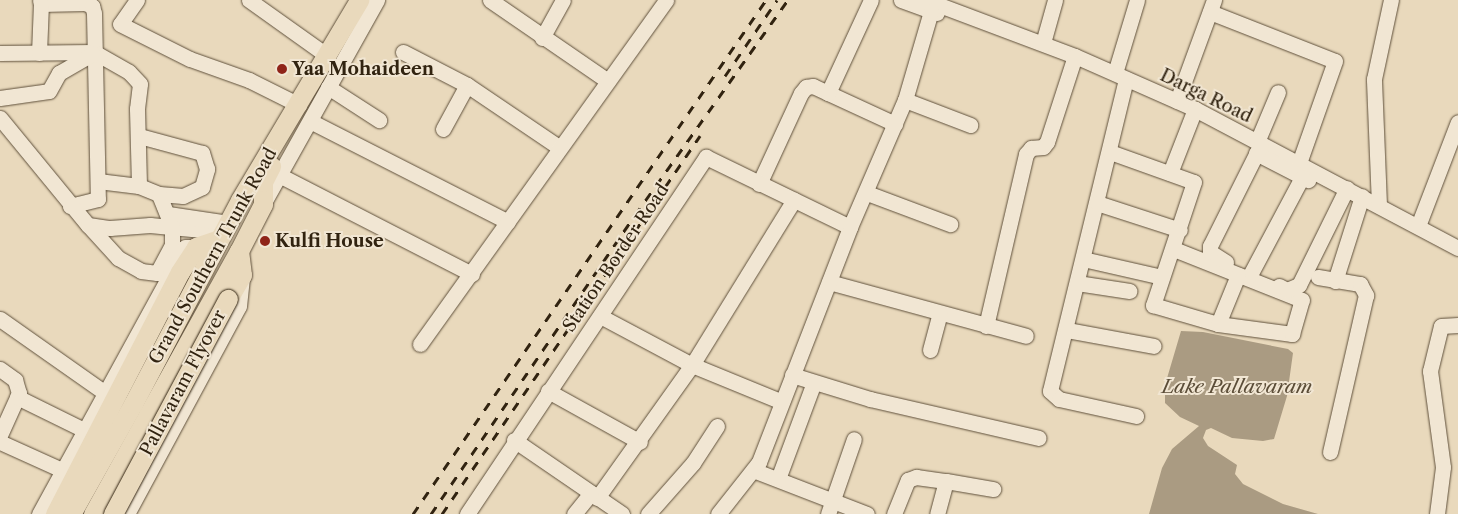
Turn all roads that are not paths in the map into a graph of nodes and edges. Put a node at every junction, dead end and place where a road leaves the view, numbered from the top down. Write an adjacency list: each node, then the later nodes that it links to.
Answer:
1 (137, 0): 35 (street)
2 (249, 0): 24 (street)
3 (377, 0): 29 (street)
4 (490, 0): 18 (street)
5 (563, 0): 18 (street)
6 (666, 0): 27 (street)
7 (870, 0): 31 (street)
8 (901, 0): 15 (street)
9 (1055, 0): 19 (street)
10 (1137, 0): 26 (street)
11 (1391, 0): 61 (street)
12 (958, 1): 17 (street)
13 (40, 2): 20 (street); 23 (street)
14 (356, 2): 24 (main road, Grand Southern Trunk Road); 59 (main road)
15 (928, 6): 17 (street); 33 (street)
16 (1212, 6): 34 (street); 48 (street)
17 (1017, 34): 19 (street, Darga Road)
18 (542, 38): 27 (street)
19 (1043, 43): 25 (street, Darga Road)
20 (94, 52): 23 (street); 32 (street); 44 (street); 51 (street)
21 (403, 52): 28 (street)
22 (0, 53): 23 (street)
23 (39, 53)
24 (326, 55): 35 (main road, Grand Southern Trunk Road)
25 (1075, 56): 26 (street, Darga Road); 90 (street)
26 (1121, 76): 34 (street, Darga Road); 47 (street)
27 (608, 81): 46 (street)
28 (467, 85): 43 (street); 46 (street)
29 (328, 86): 38 (street); 39 (street)
30 (1278, 92): 45 (street)
31 (828, 93): 41 (street); 52 (street)
32 (0, 98)
33 (905, 100): 41 (street); 42 (street)
34 (1177, 101): 36 (street, Darga Road)
35 (299, 105): 70 (main road, Grand Southern Trunk Road)
36 (1195, 109): 45 (street, Darga Road); 49 (street)
37 (0, 118): 62 (street)
38 (379, 120)
39 (310, 121): 50 (street); 64 (street)
40 (1458, 122): 67 (street)
41 (895, 124): 54 (street)
42 (970, 124)
43 (444, 129)
44 (139, 136): 53 (street); 56 (street)
45 (1258, 146): 48 (street, Darga Road); 78 (street)
46 (560, 148): 64 (street)
47 (1110, 152): 49 (street); 60 (street)
48 (1301, 170): 55 (street, Darga Road); 78 (street)
49 (1170, 173): 69 (street)
50 (279, 175): 59 (street); 76 (street)
51 (98, 181): 53 (street); 62 (street)
52 (759, 184): 58 (street, Station Border Road); 86 (street, Station Border Road)
53 (139, 186): 56 (street)
54 (867, 193): 65 (street); 68 (street)
55 (1345, 193): 57 (street, Darga Road); 78 (street)
56 (159, 194): 63 (street)
57 (1362, 196): 61 (street, Darga Road); 81 (street)
58 (794, 200): 68 (street, Station Border Road); 96 (street)
59 (263, 204): 74 (main road, Grand Southern Trunk Road)
60 (1097, 204): 69 (street); 75 (street)
61 (1379, 205): 67 (street, Darga Road)
62 (70, 206): 66 (street)
63 (170, 221): 66 (street); 66 (street); 70 (street)
64 (508, 222): 76 (street)
65 (950, 224)
66 (88, 225)
67 (1418, 226): 71 (street, Darga Road)
68 (850, 227): 82 (street)
69 (1180, 230): 73 (street)
70 (224, 232): 72 (main road); 125 (main road, Grand Southern Trunk Road)
71 (1456, 244)
72 (196, 247): 101 (street); 124 (main road)
73 (1174, 249): 78 (street); 79 (street)
74 (239, 251): 77 (main road); 120 (main road, Grand Southern Trunk Road)
75 (1083, 259): 79 (street); 83 (street)
76 (472, 274): 93 (street)
77 (242, 275): 122 (main road, Pallavaram Flyover, bridge); 122 (street)
78 (1244, 275): 88 (street); 88 (street)
79 (1162, 277): 88 (street)
80 (1318, 277): 81 (street)
81 (1335, 281): 113 (street)
82 (829, 282): 85 (street); 98 (street)
83 (1077, 282): 84 (street); 91 (street)
84 (1129, 291)
85 (940, 313): 90 (street); 95 (street)
86 (600, 316): 96 (street); 100 (street, Station Border Road)
87 (0, 319): 101 (street)
88 (1218, 324)
89 (1458, 325): 135 (street)
90 (986, 326): 92 (street)
91 (1068, 330): 94 (street); 104 (street)
92 (1026, 336)
93 (420, 344)
94 (1154, 346)
95 (930, 350)
96 (692, 365): 103 (street); 112 (street)
97 (0, 369): 102 (street)
98 (792, 375): 99 (street); 103 (street)
99 (814, 382): 108 (street); 116 (street)
100 (548, 391): 110 (street, Station Border Road); 112 (street)
101 (104, 392): 106 (street)
102 (17, 397): 106 (street); 107 (street)
103 (782, 402): 115 (street)
104 (1136, 416)
105 (717, 426): 130 (street)
106 (84, 430): 114 (street)
107 (0, 435)
108 (1039, 438)
109 (854, 439): 121 (street)
110 (514, 440): 119 (street); 127 (street, Station Border Road)
111 (0, 442): 114 (street)
112 (640, 442): 119 (street)
113 (1330, 452)
114 (62, 470): 123 (street)
115 (752, 470): 116 (street); 131 (street)
116 (778, 479): 121 (street)
117 (946, 481): 118 (street); 133 (street); 134 (street)
118 (993, 490)
119 (594, 495): 128 (street); 129 (street)
120 (103, 496): 122 (main road); 126 (main road, Grand Southern Trunk Road)
121 (830, 507): 132 (street)
122 (123, 513)
123 (39, 514)
124 (55, 514)
125 (70, 514)
126 (93, 514)
127 (467, 514)
128 (574, 514)
129 (622, 514)
130 (648, 514)
131 (718, 514)
132 (867, 514)
133 (894, 514)
134 (937, 514)
135 (1437, 514)

